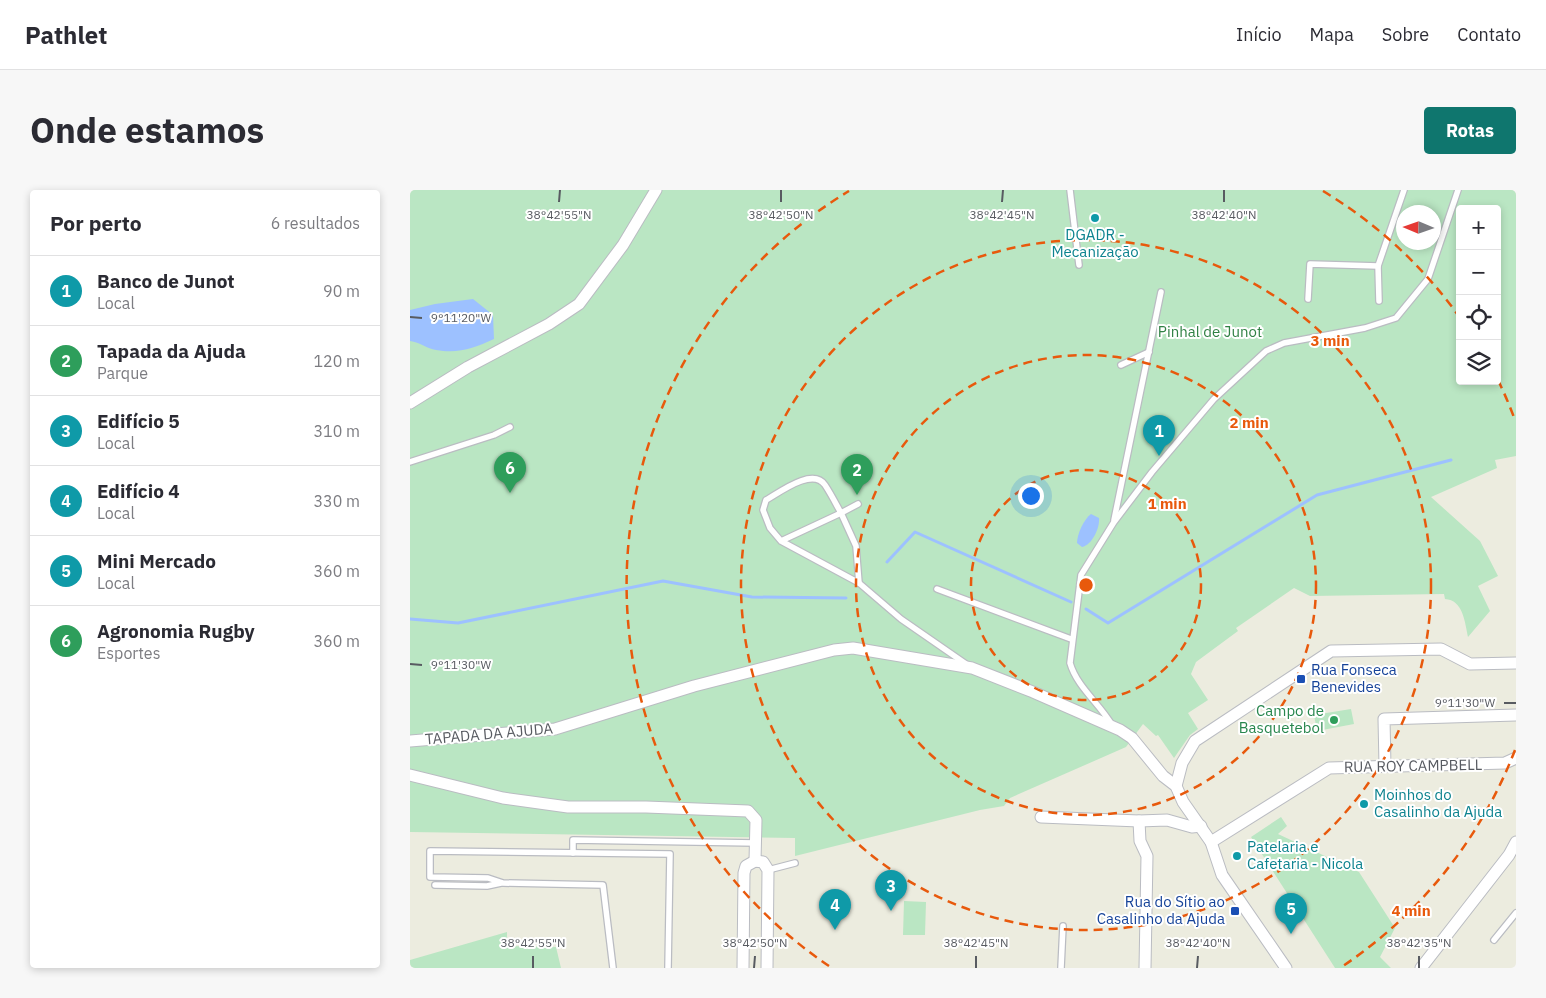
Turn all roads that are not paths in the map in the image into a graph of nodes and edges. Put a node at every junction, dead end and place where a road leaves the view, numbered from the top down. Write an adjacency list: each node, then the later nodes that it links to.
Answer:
1 (656, 190): 12 (street)
2 (1070, 190): 5 (lane)
3 (1404, 190): 6 (lane)
4 (1458, 190): 17 (lane)
5 (1079, 265)
6 (1378, 266): 8 (lane); 9 (lane)
7 (1161, 292): 10 (lane)
8 (1308, 299)
9 (1379, 301)
10 (1149, 352): 11 (lane); 17 (lane)
11 (1121, 365)
12 (410, 403)
13 (510, 426): 14 (lane)
14 (410, 462)
15 (858, 504): 16 (lane)
16 (841, 513): 18 (lane); 18 (lane); 19 (lane)
17 (1114, 522): 21 (lane)
18 (781, 541): 19 (lane)
19 (859, 583): 23 (lane)
20 (937, 589): 21 (lane)
21 (1072, 639): 25 (lane)
22 (1516, 663): 30 (street)
23 (972, 668): 25 (street, TAPADA DA AJUDA); 26 (street, TAPADA DA AJUDA)
24 (1516, 716): 28 (street)
25 (1114, 728): 30 (street, TAPADA DA AJUDA)
26 (410, 741)
27 (1516, 758): 28 (street, RUA ROY CAMPBELL)
28 (1385, 766): 34 (street, RUA ROY CAMPBELL)
29 (410, 775): 36 (street)
30 (1176, 786): 33 (street)
31 (1041, 817): 32 (street)
32 (1140, 821): 33 (street); 51 (street)
33 (1201, 826): 34 (street)
34 (1211, 842): 52 (street)
35 (1516, 842): 53 (street)
36 (756, 843): 37 (lane); 38 (street)
37 (573, 853): 41 (lane); 47 (lane)
38 (755, 860): 40 (street); 48 (street)
39 (794, 863): 40 (lane)
40 (768, 870): 49 (street)
41 (503, 883): 42 (lane); 46 (lane)
42 (436, 885)
43 (1516, 913): 45 (lane)
44 (1063, 926): 50 (lane)
45 (1494, 940)
46 (613, 968)
47 (668, 968)
48 (743, 968)
49 (767, 968)
50 (1061, 968)
51 (1146, 968)
52 (1286, 968)
53 (1421, 968)

